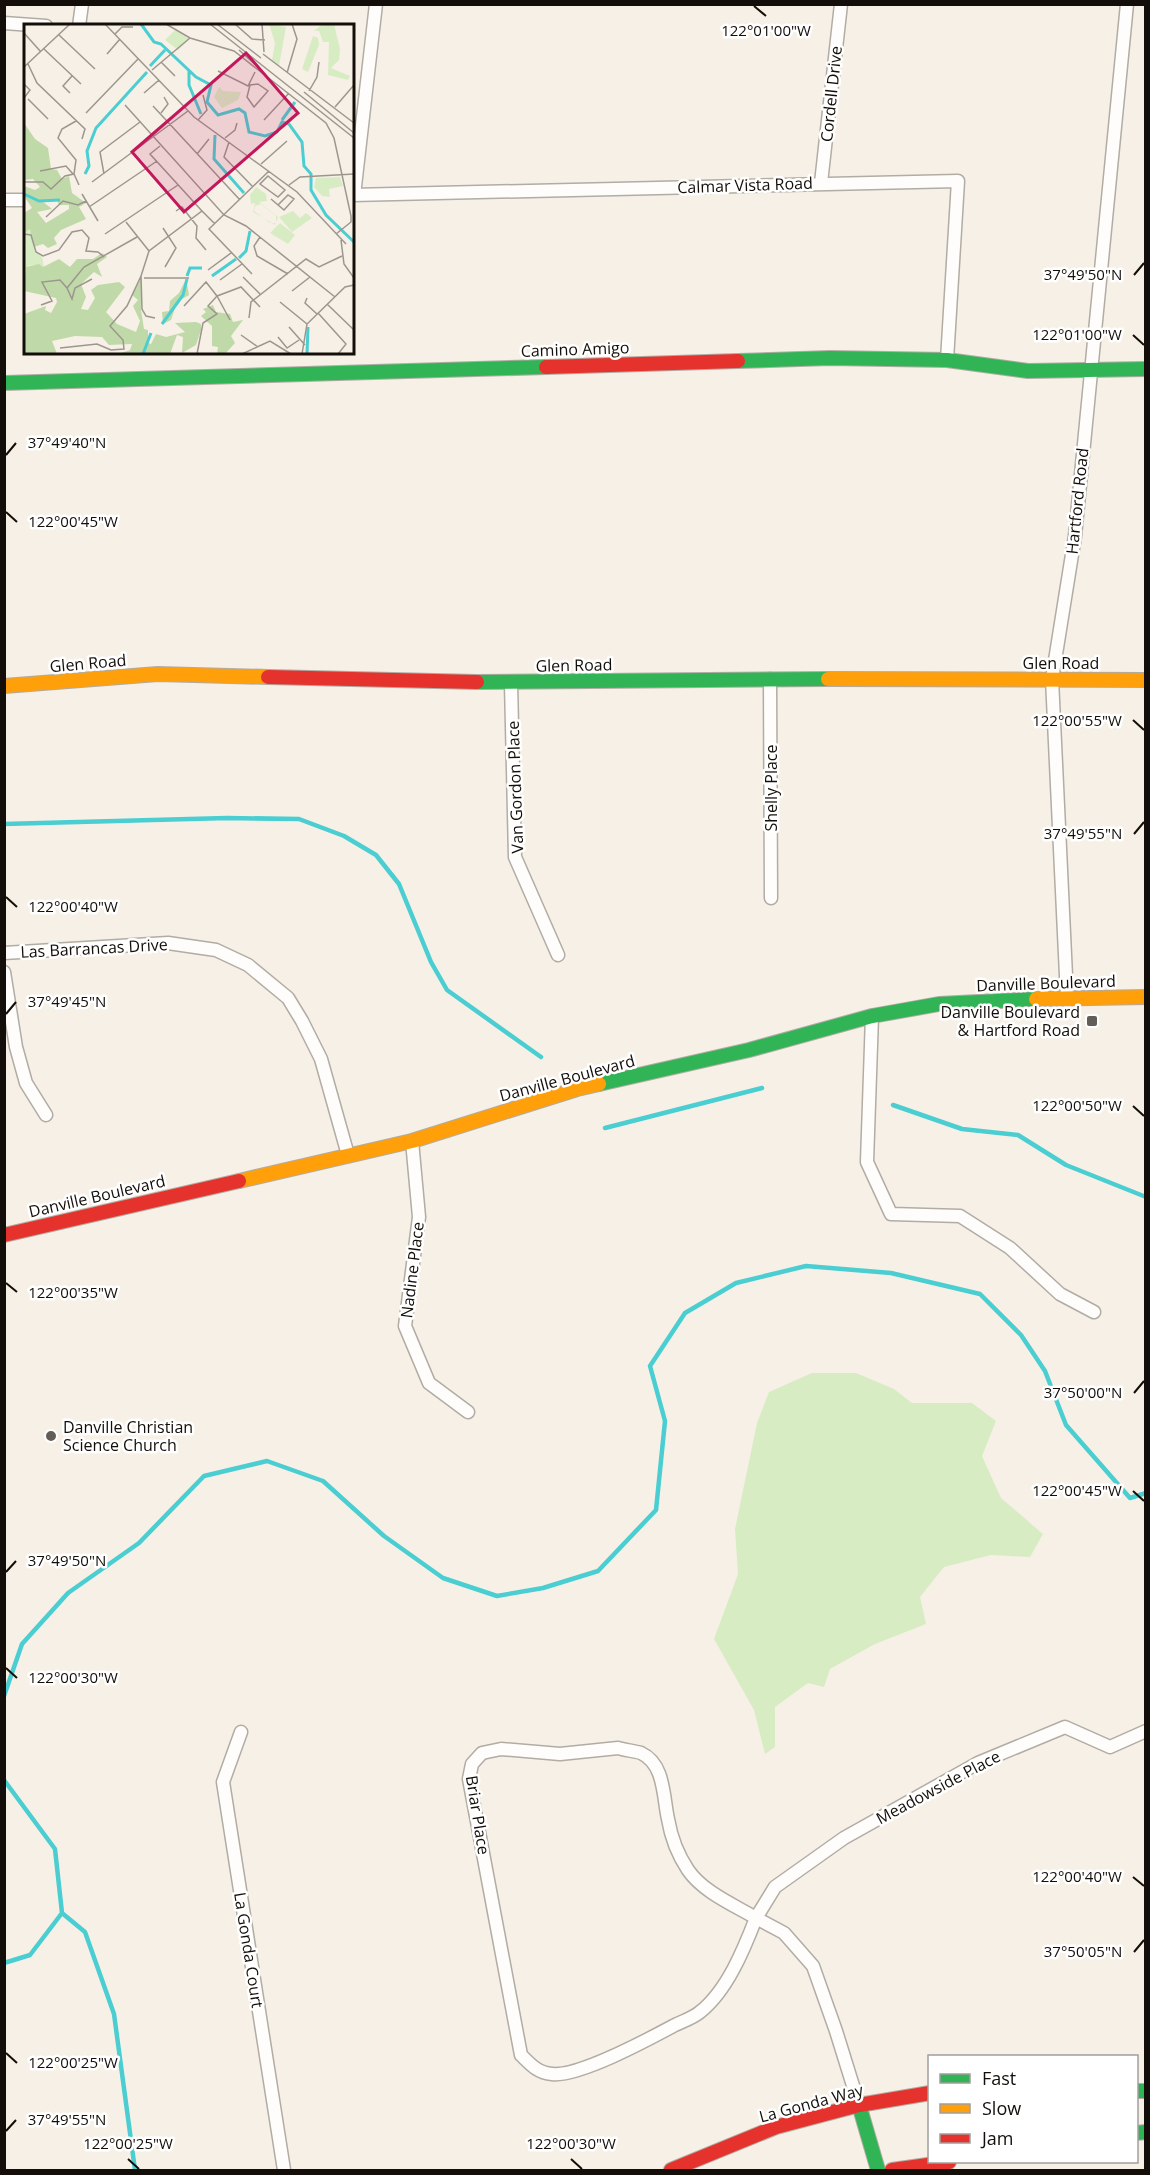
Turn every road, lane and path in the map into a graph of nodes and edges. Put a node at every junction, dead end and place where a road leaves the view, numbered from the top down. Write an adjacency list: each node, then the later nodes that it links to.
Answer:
1 (82, 4): 7 (street)
2 (376, 4): 9 (street)
3 (841, 4): 8 (street, Cordell Drive)
4 (1127, 4): 15 (street, Hartford Road)
5 (4, 22): 6 (street)
6 (25, 24)
7 (79, 24)
8 (821, 183): 10 (street, Calmar Vista Road); 13 (street, Calmar Vista Road)
9 (354, 187)
10 (354, 195)
11 (4, 200): 12 (street)
12 (24, 200)
13 (946, 360): 15 (main road, Camino Amigo); 16 (main road, Camino Amigo)
14 (1146, 369): 15 (main road, Camino Amigo)
15 (1090, 370): 18 (street, Hartford Road)
16 (4, 383)
17 (770, 679): 18 (main road, Glen Road); 20 (main road, Glen Road); 22 (street, Shelly Place)
18 (1052, 679): 19 (main road, Glen Road); 26 (street, Hartford Road)
19 (1146, 680)
20 (511, 683): 21 (main road, Glen Road); 24 (street, Van Gordon Place)
21 (4, 686)
22 (771, 898)
23 (4, 953): 31 (street, Las Barrancas Drive)
24 (558, 955)
25 (4, 972): 29 (street)
26 (1066, 997): 27 (main road, Danville Boulevard); 28 (main road, Danville Boulevard)
27 (1146, 997)
28 (872, 1016): 30 (main road, Danville Boulevard); 33 (street)
29 (46, 1115)
30 (412, 1141): 31 (main road, Danville Boulevard); 34 (street, Nadine Place)
31 (348, 1155): 32 (main road, Danville Boulevard)
32 (4, 1235)
33 (1094, 1312)
34 (468, 1412)
35 (1146, 1731): 37 (street, Meadowside Place)
36 (241, 1732): 41 (street, La Gonda Court)
37 (756, 1918): 37 (street, Briar Place); 39 (street)
38 (928, 2093): 39 (main road, La Gonda Way)
39 (859, 2105): 42 (main road, La Gonda Way); 43 (main road)
40 (942, 2163): 44 (main road)
41 (284, 2170)
42 (671, 2170)
43 (879, 2170)
44 (892, 2170)

